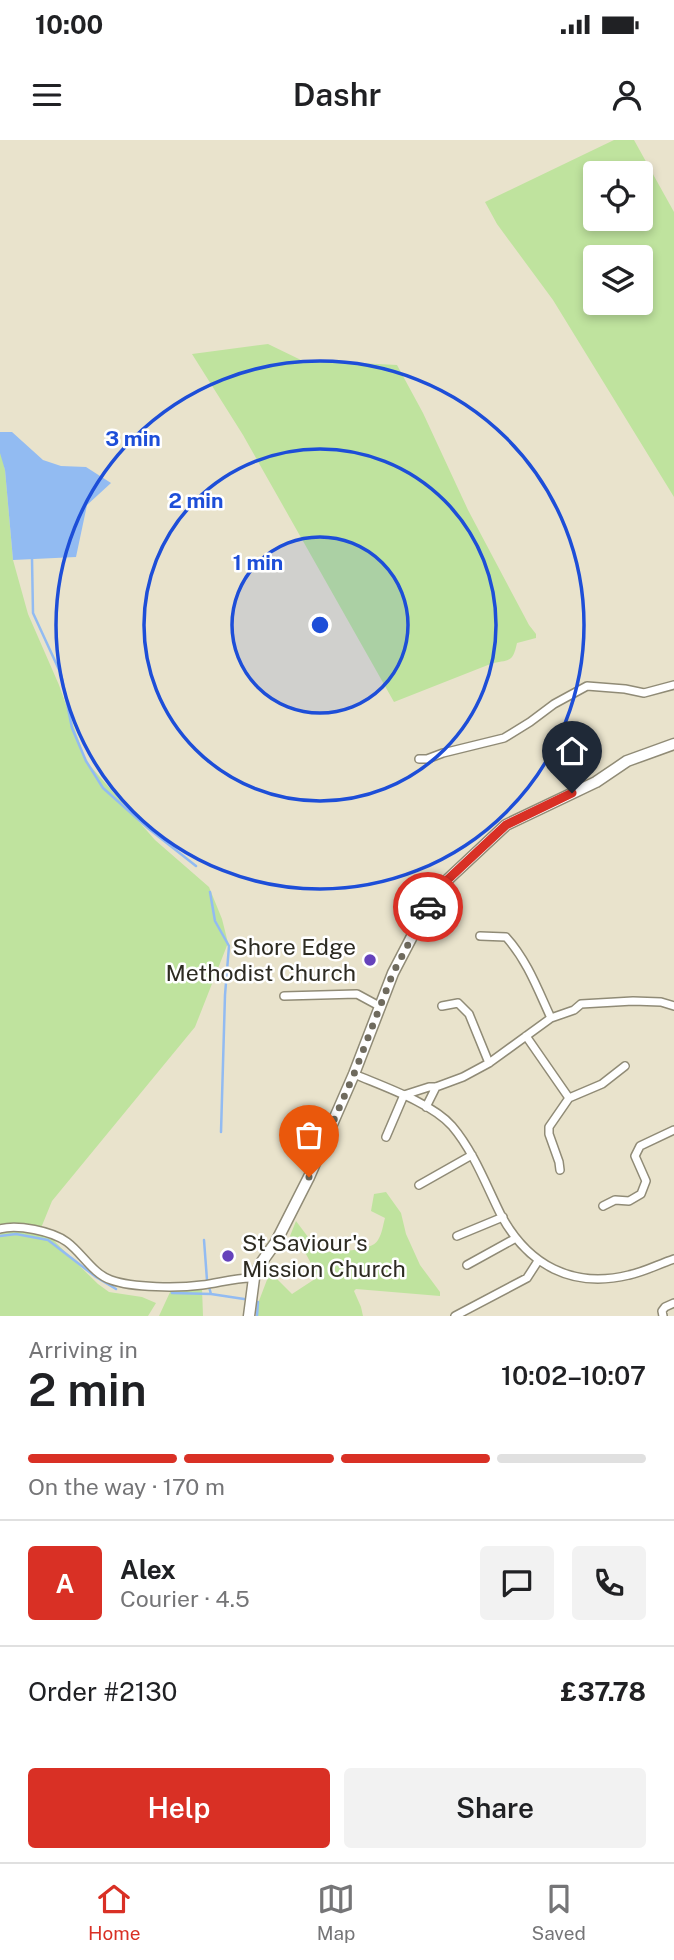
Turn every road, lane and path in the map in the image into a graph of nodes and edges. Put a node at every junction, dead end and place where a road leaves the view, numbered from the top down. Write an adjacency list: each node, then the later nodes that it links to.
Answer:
1 (674, 685): 3 (street)
2 (674, 744): 8 (main road)
3 (419, 760)
4 (480, 936): 9 (street)
5 (284, 996): 8 (street)
6 (442, 1006): 11 (street)
7 (674, 1006): 9 (street)
8 (381, 1007): 13 (main road)
9 (551, 1018): 10 (street)
10 (526, 1036): 11 (street); 16 (street)
11 (489, 1063): 14 (street)
12 (625, 1066): 16 (street)
13 (354, 1074): 15 (street); 31 (main road)
14 (436, 1087): 15 (street); 17 (street)
15 (404, 1095): 17 (street); 19 (street)
16 (569, 1098): 21 (street)
17 (426, 1107): 20 (street)
18 (674, 1130): 23 (street)
19 (386, 1137)
20 (472, 1155): 22 (street); 24 (street)
21 (560, 1170)
22 (419, 1185)
23 (603, 1206)
24 (503, 1217): 26 (street); 27 (street)
25 (0, 1229): 31 (street)
26 (457, 1236)
27 (516, 1238): 29 (street); 30 (street)
28 (674, 1259): 29 (street)
29 (538, 1261): 33 (street)
30 (467, 1265)
31 (254, 1278): 34 (main road)
32 (674, 1303): 36 (street)
33 (466, 1314): 35 (street)
34 (249, 1316)
35 (455, 1316)
36 (663, 1316)

